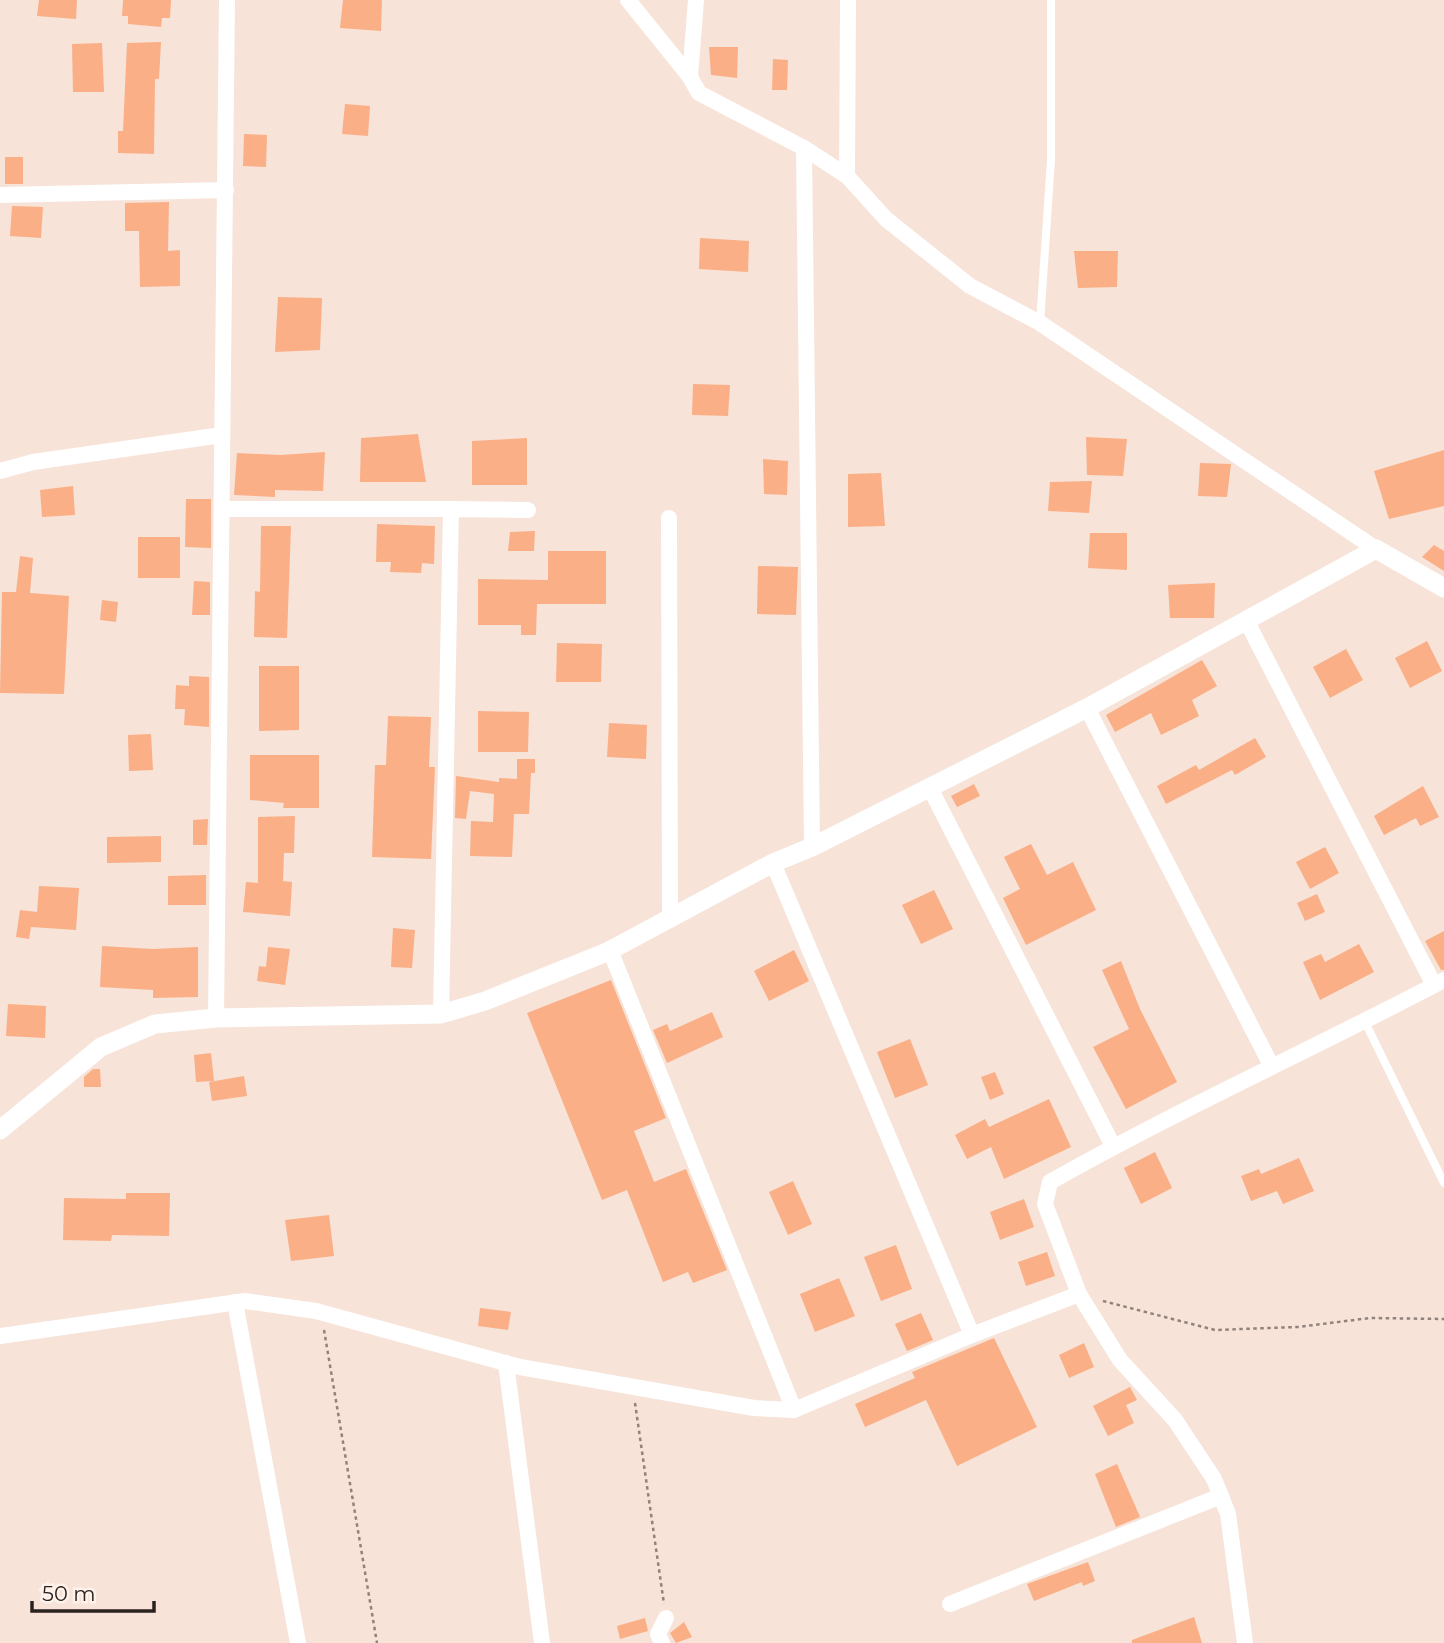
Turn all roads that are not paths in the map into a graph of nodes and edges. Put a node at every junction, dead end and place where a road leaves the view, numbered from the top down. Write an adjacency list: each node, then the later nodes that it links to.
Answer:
1 (227, 0): 9 (street)
2 (628, 0): 6 (street)
3 (696, 0): 6 (street)
4 (848, 0): 8 (street)
5 (1051, 0): 11 (lane)
6 (690, 77): 7 (street)
7 (804, 148): 8 (street); 23 (street)
8 (847, 176): 11 (street)
9 (226, 190): 10 (street); 12 (street)
10 (0, 195)
11 (1040, 323): 18 (street)
12 (222, 435): 13 (street); 14 (street)
13 (0, 471)
14 (222, 509): 15 (street); 29 (street)
15 (451, 509): 16 (street); 28 (street)
16 (528, 510)
17 (669, 518): 25 (street)
18 (1376, 549): 19 (street); 20 (street)
19 (1444, 588)
20 (1246, 620): 21 (street); 27 (street)
21 (1087, 708): 22 (street); 31 (street)
22 (930, 788): 23 (street); 33 (street)
23 (812, 847): 24 (street)
24 (773, 863): 25 (street); 37 (street)
25 (670, 920): 26 (street)
26 (610, 950): 28 (street); 40 (street)
27 (1439, 982): 30 (street)
28 (441, 1014): 29 (street)
29 (216, 1018): 32 (street)
30 (1365, 1022): 31 (street); 34 (lane)
31 (1271, 1065): 33 (street)
32 (0, 1130)
33 (1113, 1146): 35 (street)
34 (1444, 1183)
35 (1079, 1294): 37 (street); 41 (street)
36 (235, 1301): 38 (street); 39 (street); 44 (street)
37 (972, 1335): 40 (street)
38 (0, 1336)
39 (506, 1363): 40 (street); 45 (street)
40 (794, 1410)
41 (1221, 1496): 42 (street); 47 (street)
42 (950, 1604)
43 (666, 1618): 46 (street)
44 (298, 1643)
45 (542, 1643)
46 (662, 1643)
47 (1245, 1643)

